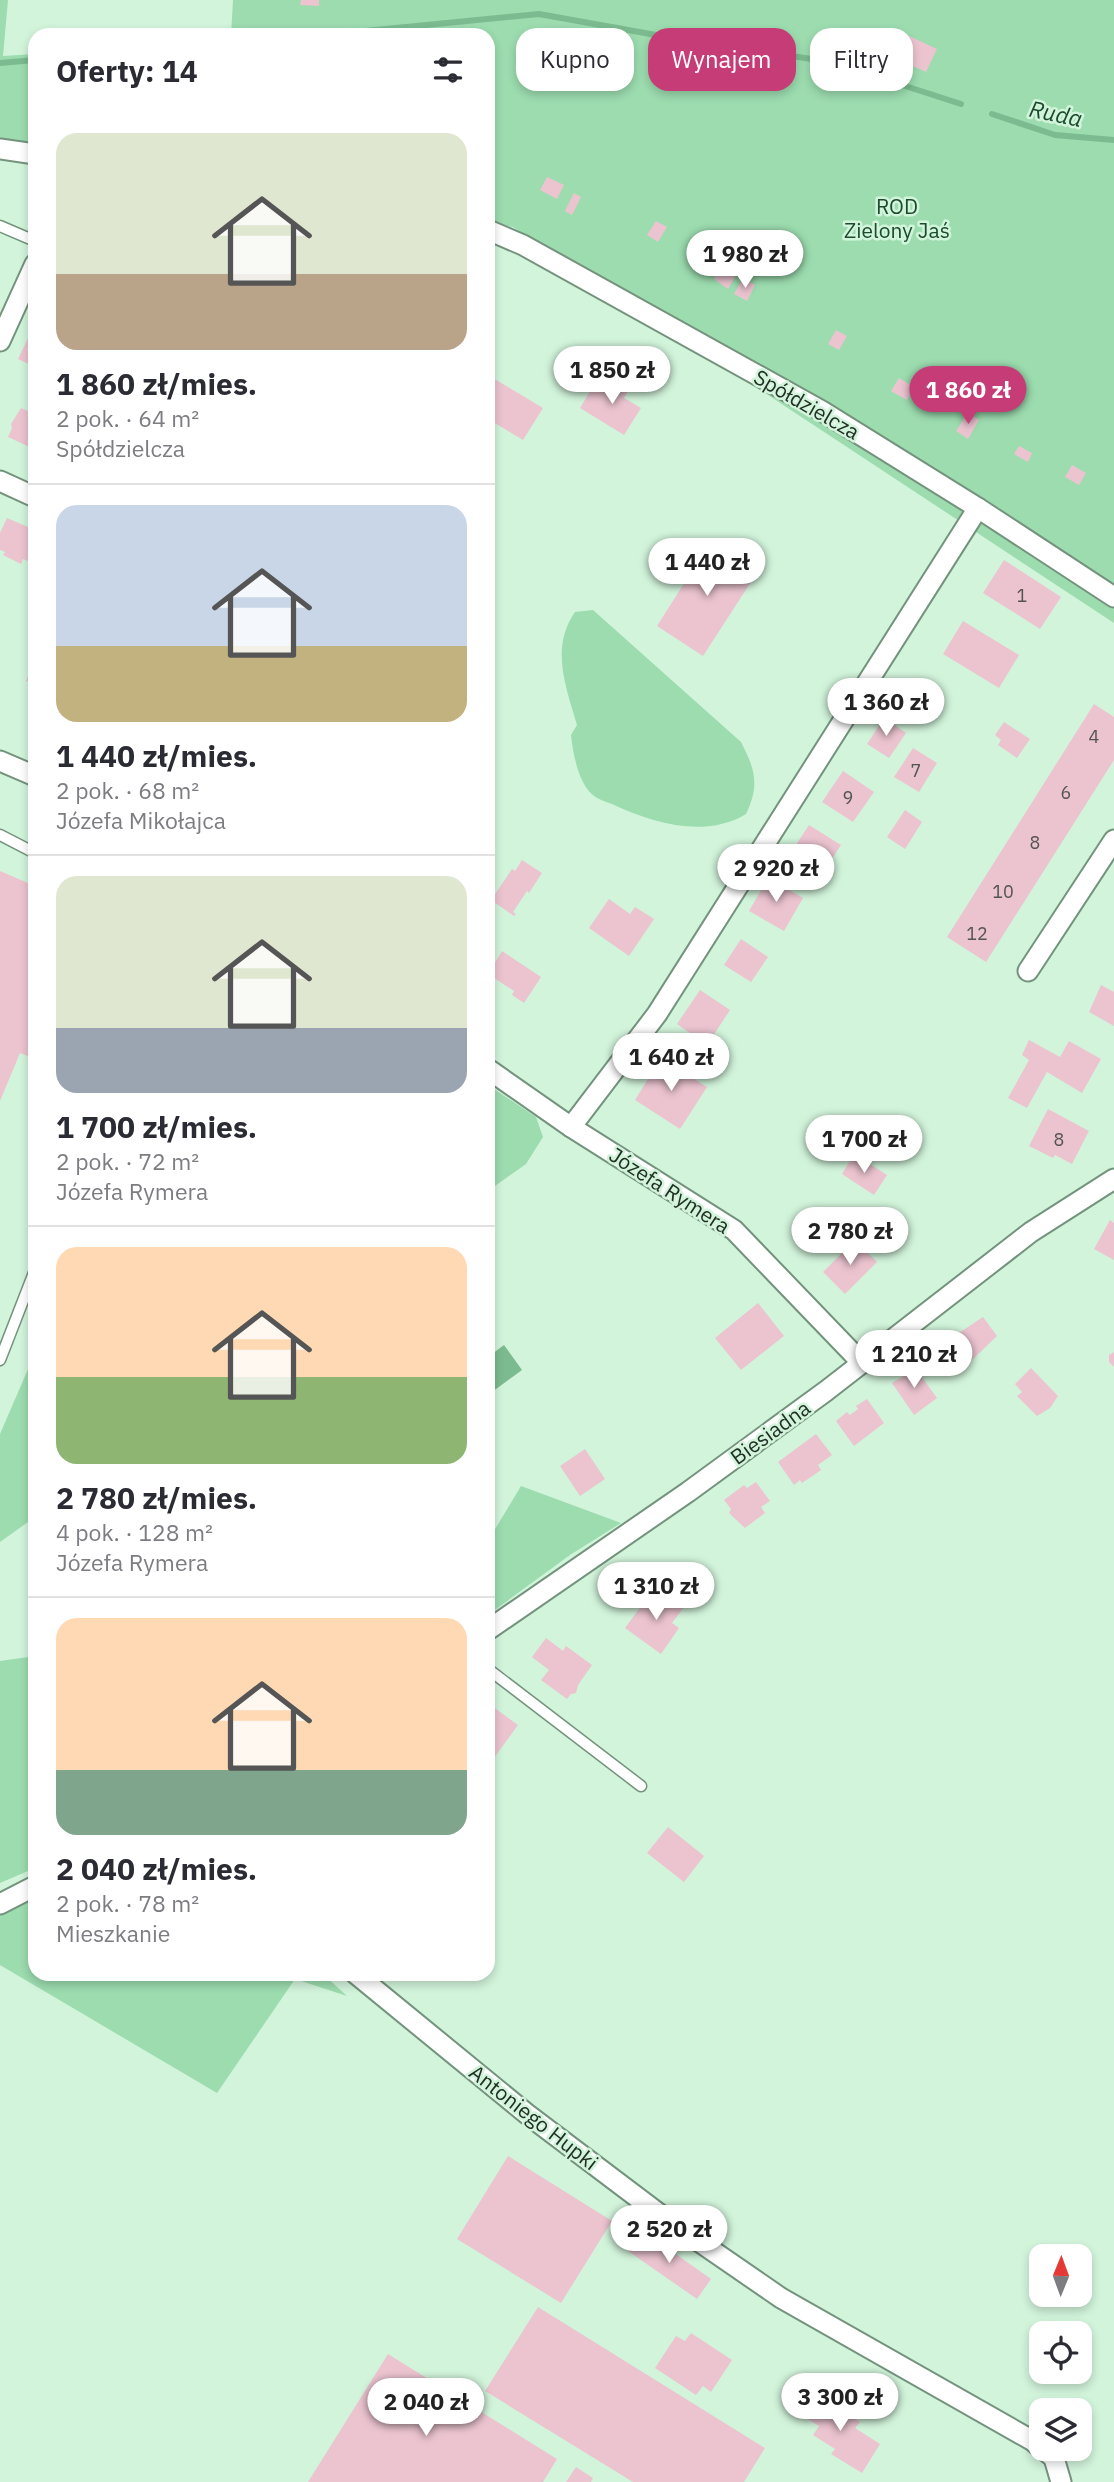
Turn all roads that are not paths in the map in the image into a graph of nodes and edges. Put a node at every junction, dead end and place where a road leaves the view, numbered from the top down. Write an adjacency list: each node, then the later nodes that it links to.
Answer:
1 (0, 149): 2 (street)
2 (28, 153)
3 (0, 226): 5 (lane)
4 (495, 233): 10 (street, Spółdzielcza)
5 (28, 238)
6 (28, 279): 7 (street)
7 (0, 341)
8 (0, 481): 9 (street)
9 (28, 494)
10 (978, 508): 11 (street, Spółdzielcza); 19 (street)
11 (1114, 597)
12 (0, 761): 13 (street)
13 (28, 773)
14 (0, 835): 16 (lane)
15 (1114, 840): 17 (street)
16 (28, 849)
17 (1028, 971)
18 (495, 1074): 19 (street, Józefa Rymera)
19 (571, 1128): 23 (street, Józefa Rymera)
20 (1114, 1179): 23 (street, Biesiadna)
21 (28, 1288): 22 (lane)
22 (0, 1360)
23 (862, 1363): 24 (street, Biesiadna)
24 (495, 1624)
25 (495, 1674): 26 (lane)
26 (641, 1786)
27 (28, 1890): 28 (street)
28 (0, 1904)
29 (365, 1981): 30 (street, Antoniego Hupki)
30 (1029, 2439)
31 (1055, 2461): 32 (street, Antoniego Hupki)
32 (1061, 2482)

